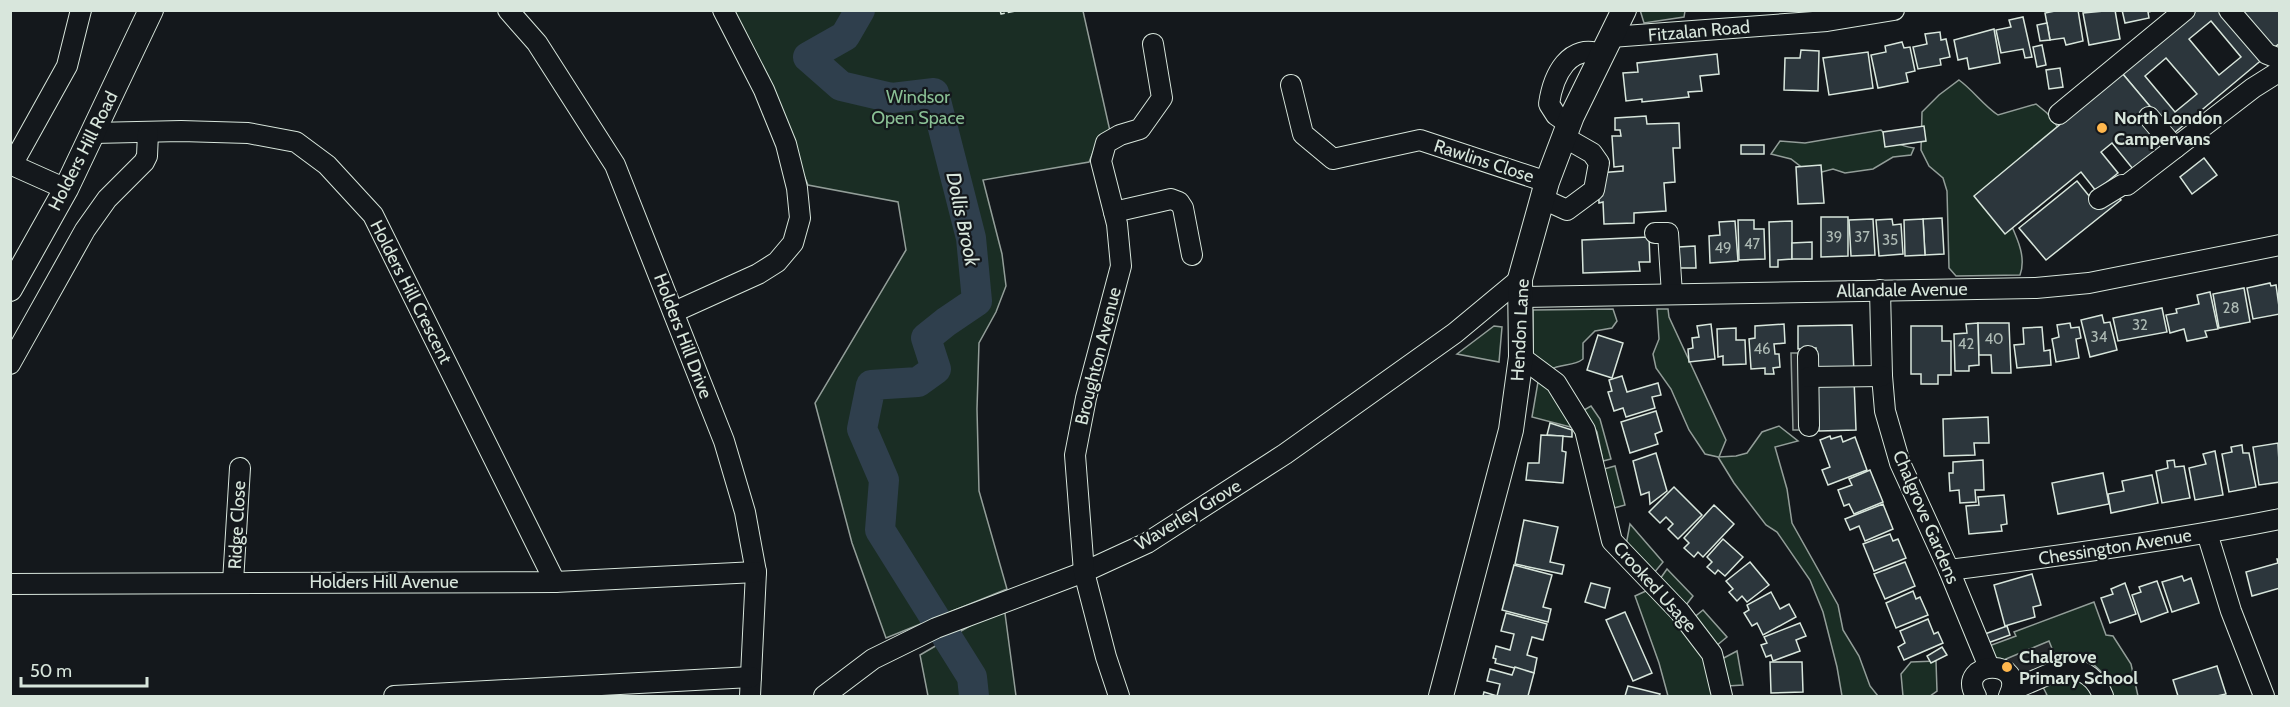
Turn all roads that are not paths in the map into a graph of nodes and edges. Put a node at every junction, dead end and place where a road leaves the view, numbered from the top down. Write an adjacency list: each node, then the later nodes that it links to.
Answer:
1 (81, 10): 20 (street)
2 (151, 10): 17 (main road, Holders Hill Road)
3 (508, 10): 32 (street, Holders Hill Drive)
4 (723, 10): 32 (street)
5 (1624, 10): 10 (main road, Hendon Lane)
6 (1894, 10): 10 (street, Fitzalan Road)
7 (2229, 10): 11 (street)
8 (2175, 14): 14 (street)
9 (1153, 44): 24 (street, Broughton Avenue)
10 (1607, 46): 16 (main road, Hendon Lane); 16 (street, Fitzalan Road)
11 (2280, 59)
12 (2280, 71): 19 (street)
13 (1291, 85): 22 (street, Rawlins Close)
14 (2059, 114)
15 (2148, 117): 19 (street)
16 (1567, 130): 22 (main road, Hendon Lane); 22 (street)
17 (93, 133): 18 (street, Holders Hill Crescent); 21 (main road, Holders Hill Road)
18 (148, 133): 35 (street); 46 (street, Holders Hill Crescent)
19 (2175, 148): 23 (street)
20 (11, 165): 21 (street)
21 (66, 189): 29 (main road, Holders Hill Road)
22 (1545, 190): 28 (main road, Hendon Lane)
23 (2099, 199)
24 (1114, 212): 27 (street); 43 (street, Broughton Avenue)
25 (1655, 233): 31 (street)
26 (2280, 245): 30 (street, Allandale Avenue)
27 (1192, 255)
28 (1521, 288): 31 (street, Allandale Avenue); 34 (main road, Hendon Lane); 43 (street, Waverley Grove)
29 (10, 289)
30 (1880, 290): 31 (street, Allandale Avenue); 36 (street, Chalgrove Gardens)
31 (1672, 294)
32 (674, 312): 44 (street, Holders Hill Drive)
33 (1808, 356): 37 (street)
34 (1521, 357): 54 (main road, Hendon Lane); 55 (street, Crooked Usage)
35 (10, 364)
36 (1882, 376): 37 (street); 42 (street, Chalgrove Gardens)
37 (1809, 377): 38 (street)
38 (1809, 426)
39 (240, 468): 45 (street, Ridge Close)
40 (2280, 519): 41 (street, Chessington Avenue)
41 (2206, 533): 42 (street, Chessington Avenue); 58 (street)
42 (1949, 570): 48 (street, Chalgrove Gardens)
43 (1084, 572): 52 (street, Waverley Grove); 53 (street, Broughton Avenue)
44 (756, 573): 46 (street, Holders Hill Avenue); 49 (street, Holders Hill Drive)
45 (233, 582): 46 (street, Holders Hill Avenue); 47 (street, Holders Hill Avenue)
46 (555, 582)
47 (10, 584)
48 (1989, 667): 50 (street); 56 (street)
49 (751, 687): 51 (street)
50 (2010, 693): 57 (street)
51 (394, 696)
52 (824, 696)
53 (1119, 696)
54 (1441, 696)
55 (1722, 696)
56 (1976, 696)
57 (2103, 696)
58 (2264, 696)

